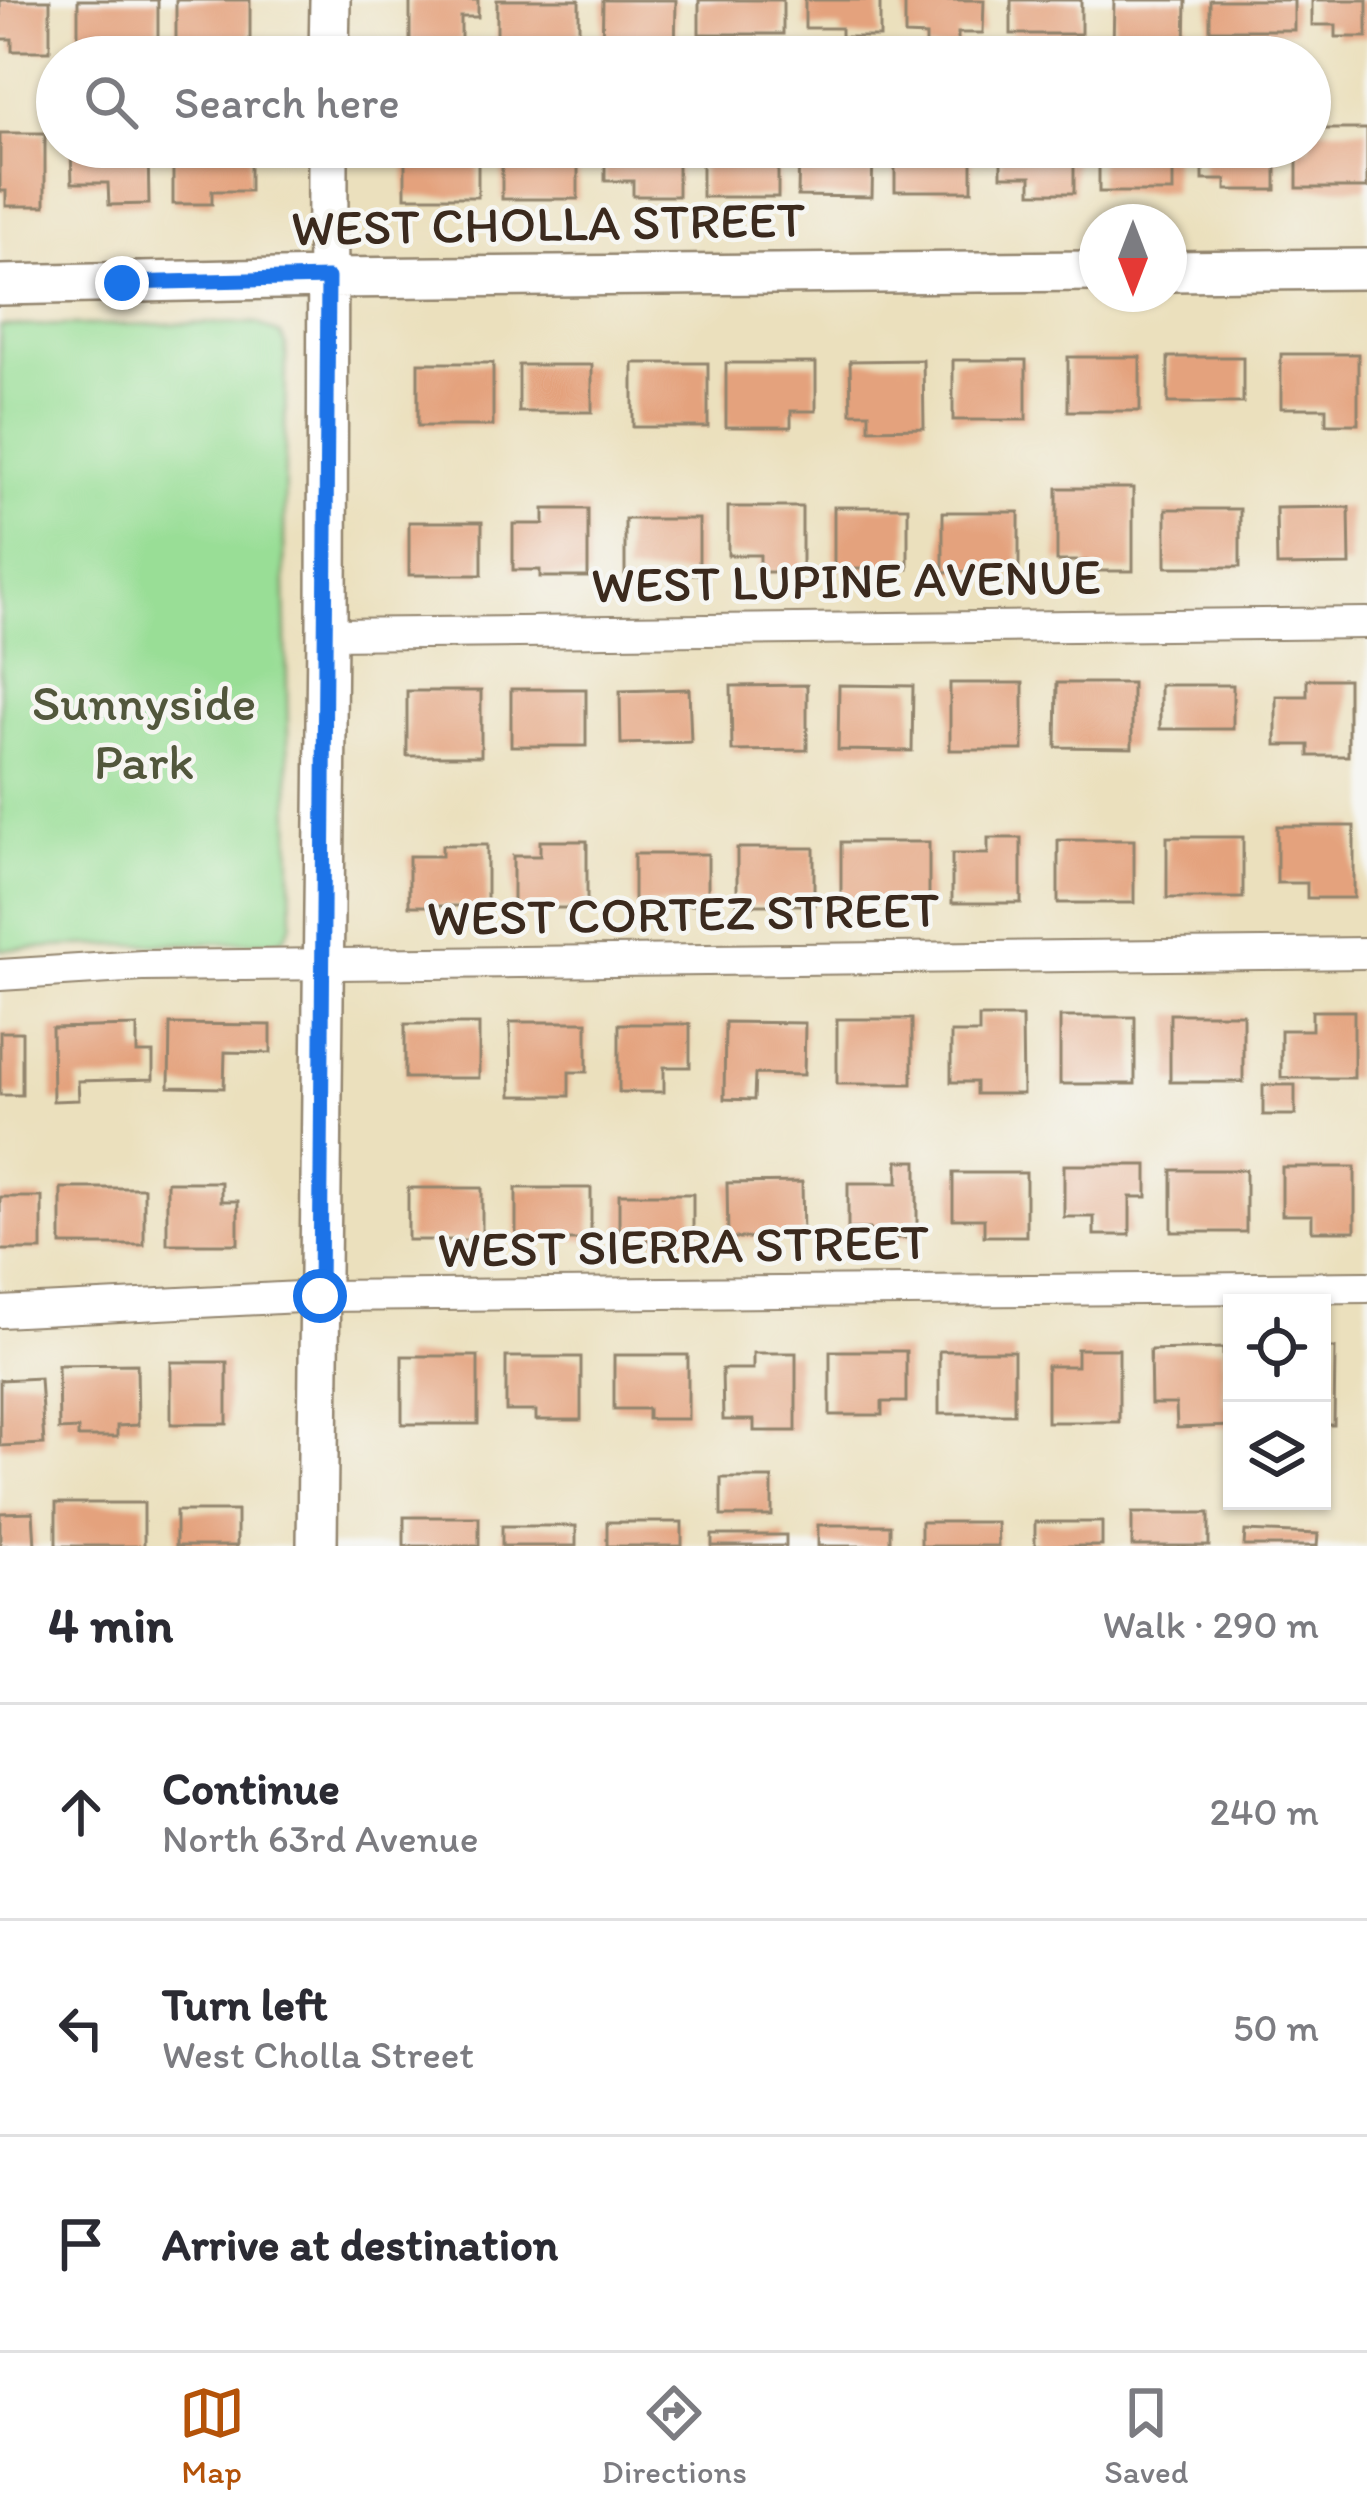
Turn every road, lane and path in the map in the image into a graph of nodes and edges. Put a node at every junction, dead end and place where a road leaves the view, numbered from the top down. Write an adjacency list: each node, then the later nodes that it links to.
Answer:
1 (330, 0): 2 (street)
2 (329, 36)
3 (328, 168): 7 (street)
4 (1367, 269): 5 (street)
5 (1187, 271)
6 (1079, 272): 7 (street, WEST CHOLLA STREET)
7 (328, 278): 8 (street, WEST CHOLLA STREET); 10 (street)
8 (0, 285)
9 (1367, 623): 10 (street, WEST LUPINE AVENUE)
10 (326, 634): 12 (street)
11 (1367, 953): 12 (street, WEST CORTEZ STREET)
12 (322, 966): 13 (street, WEST CORTEZ STREET); 15 (street)
13 (0, 975)
14 (1367, 1287): 15 (street, WEST SIERRA STREET)
15 (320, 1296): 16 (street, WEST SIERRA STREET); 17 (street)
16 (0, 1312)
17 (317, 1546)

